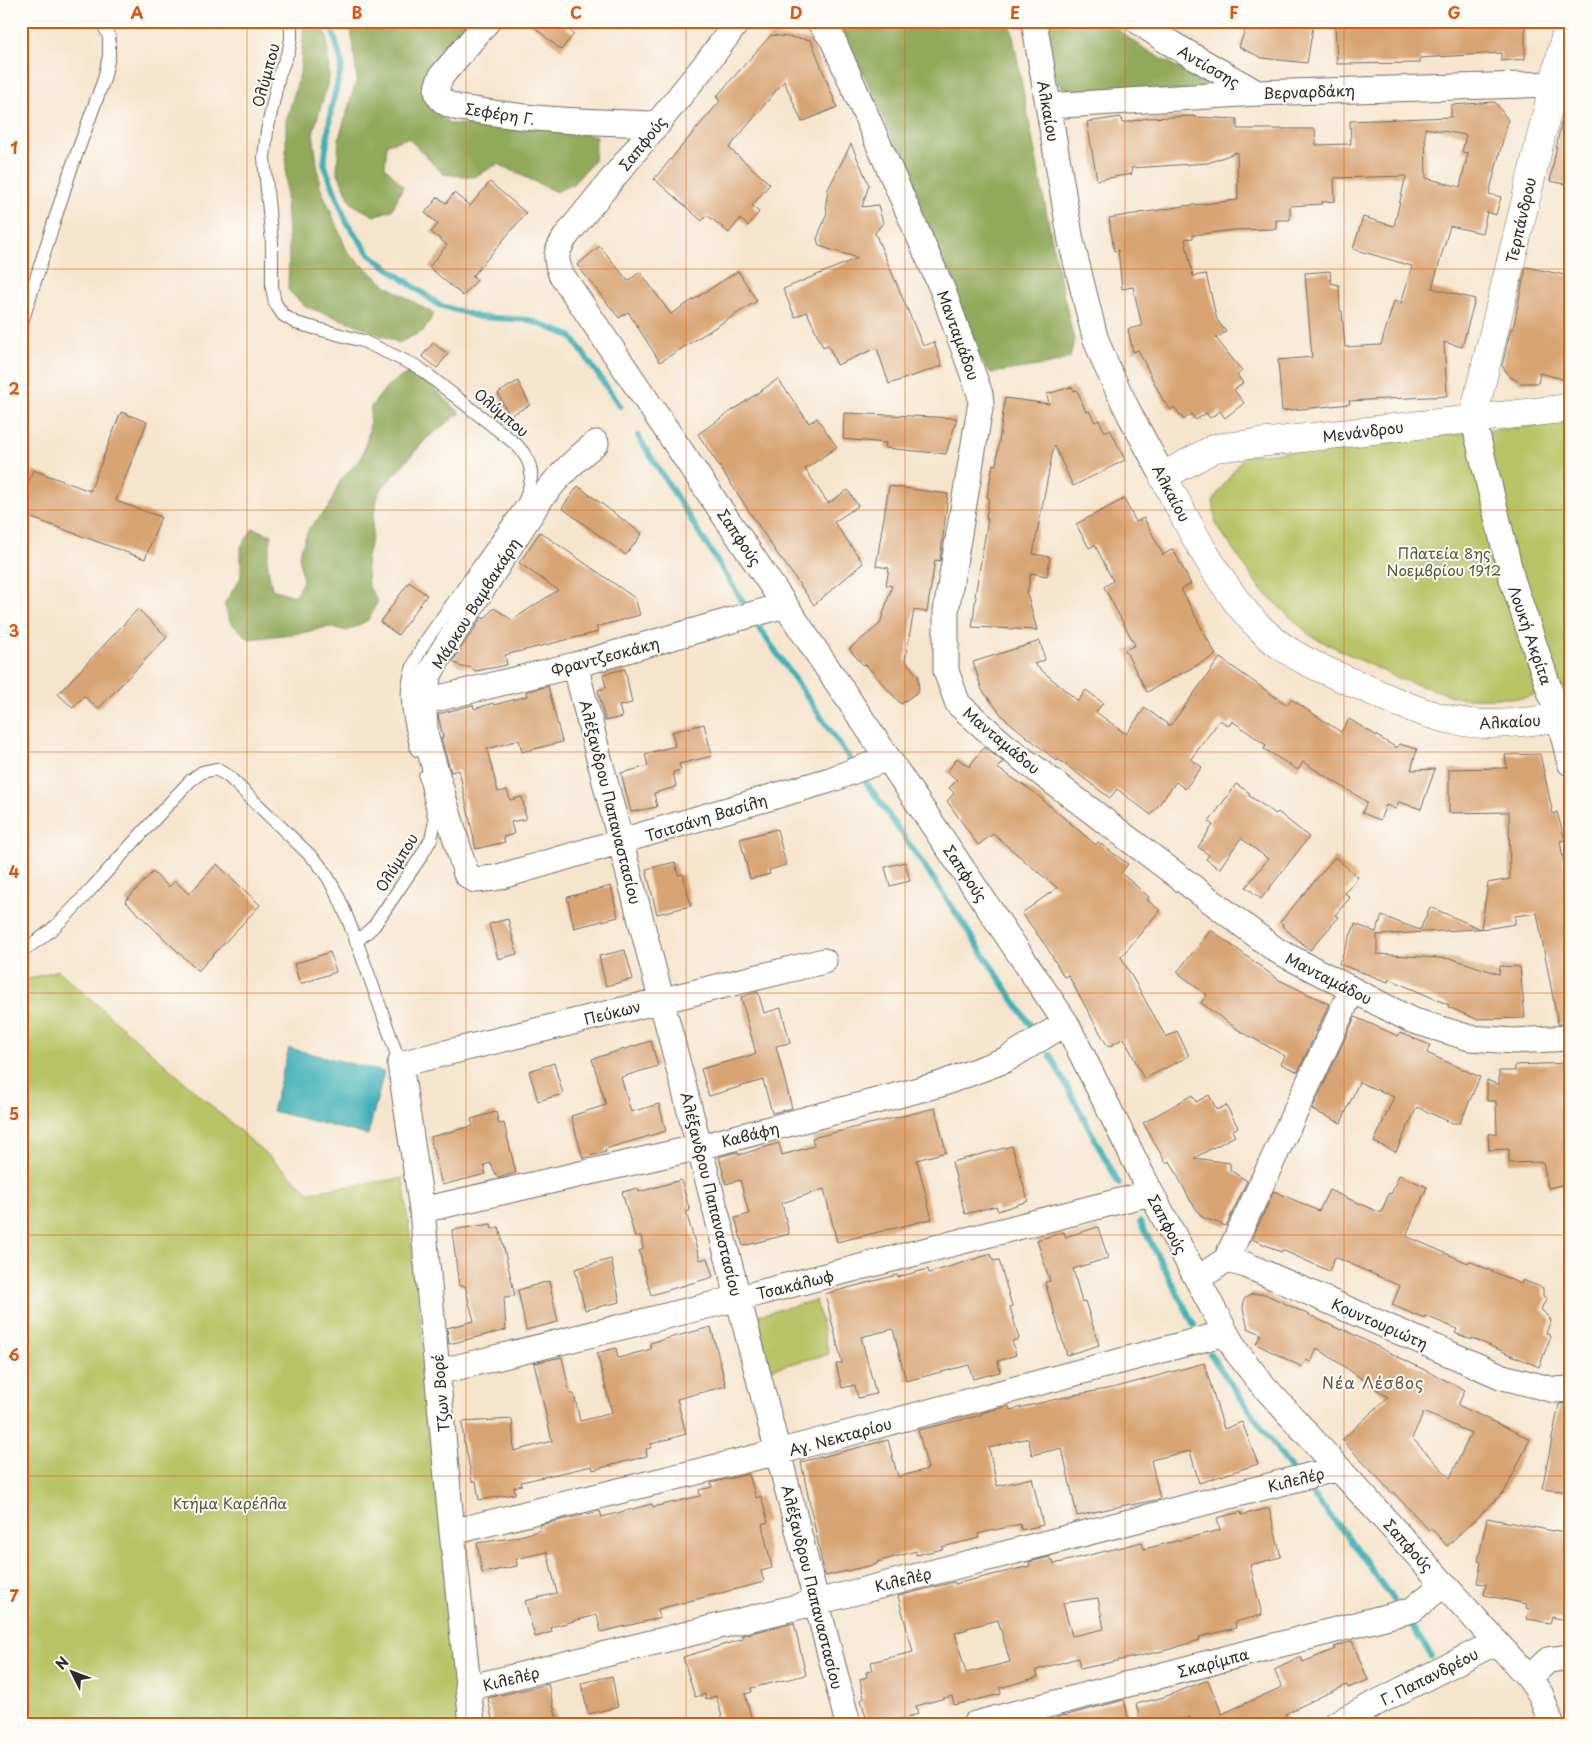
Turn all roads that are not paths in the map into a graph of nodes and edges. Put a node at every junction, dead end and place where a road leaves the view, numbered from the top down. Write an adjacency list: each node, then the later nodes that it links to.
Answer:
1 (102, 21): 13 (lane)
2 (291, 21): 26 (lane, Ολύμπου)
3 (488, 21): 12 (street, Σεφέρη Γ.)
4 (738, 21): 12 (street, Σαπφούς)
5 (819, 21): 29 (street, Μανταμάδου)
6 (1034, 21): 11 (street, Αλκαίου)
7 (1138, 21): 10 (street, Αντίσσης)
8 (1569, 21): 9 (street, Τερπάνδρου)
9 (1561, 82): 10 (street, Βερναρδάκη); 15 (street, Τερπάνδρου)
10 (1257, 93): 11 (street, Βερναρδάκη)
11 (1048, 106): 17 (street, Αλκαίου)
12 (658, 124): 18 (street, Σαπφούς)
13 (21, 325)
14 (1570, 408): 15 (street, Μενάνδρου)
15 (1473, 418): 17 (street, Μενάνδρου); 21 (street, Λουκή Ακρίτα)
16 (596, 443): 20 (street, Μάρκου Βαμβακάρη)
17 (1163, 476): 21 (street, Αλκαίου)
18 (785, 604): 19 (street, Φραντζεσκάκη); 22 (street, Σαπφούς)
19 (575, 665): 20 (street, Φραντζεσκάκη); 24 (street, Αλέξανδρου Παπαναστασίου)
20 (423, 702): 25 (street, Μάρκου Βαμβακάρη)
21 (1565, 715): 23 (street, Λουκή Ακρίτα)
22 (881, 761): 24 (street, Τσιτσάνη Βασίλη); 31 (street, Σαπφούς)
23 (1570, 763)
24 (621, 842): 25 (street, Τσιτσάνη Βασίλη); 30 (street, Αλέξανδρου Παπαναστασίου)
25 (495, 878)
26 (356, 942): 27 (lane); 33 (lane)
27 (21, 951)
28 (824, 961): 30 (street, Πεύκων)
29 (1352, 990): 32 (street, Μανταμάδου); 37 (street)
30 (662, 1000): 33 (street, Πεύκων); 34 (street, Αλέξανδρου Παπαναστασίου)
31 (1066, 1023): 34 (street, Καβάφη); 35 (street, Σαπφούς)
32 (1570, 1038)
33 (400, 1064): 36 (street, Τζων Βορέ)
34 (700, 1147): 36 (street, Καβάφη); 39 (street, Αλέξανδρου Παπαναστασίου)
35 (1152, 1193): 38 (street, Σαπφούς); 39 (street, Τσακάλωφ)
36 (422, 1210): 41 (street, Τζων Βορέ)
37 (1226, 1260): 38 (street); 42 (street, Κουντουριώτη)
38 (1197, 1279): 40 (street, Σαπφούς)
39 (738, 1298): 41 (street, Τσακάλωφ); 43 (street, Αλέξανδρου Παπαναστασίου)
40 (1226, 1333): 43 (street, Αγ. Νεκταρίου); 44 (street, Σαπφούς)
41 (438, 1372): 45 (street, Τζων Βορέ)
42 (1570, 1389)
43 (778, 1452): 45 (street, Αγ. Νεκταρίου); 47 (street, Αλέξανδρου Παπαναστασίου)
44 (1339, 1468): 46 (street, Σαπφούς); 47 (street, Κιλελέρ)
45 (452, 1532): 51 (street, Τζων Βορέ)
46 (1444, 1584): 48 (street, Σαπφούς); 54 (street, Σκαρίμπα)
47 (817, 1602): 51 (street, Κιλελέρ); 53 (street, Αλέξανδρου Παπαναστασίου)
48 (1496, 1642): 50 (street, Σαπφούς); 55 (street, Γ. Παπανδρέου)
49 (1570, 1657): 50 (street)
50 (1529, 1678): 56 (street, Σαπφούς)
51 (468, 1688): 52 (street, Τζων Βορέ)
52 (472, 1724)
53 (848, 1724)
54 (975, 1724)
55 (1335, 1724)
56 (1551, 1724)

